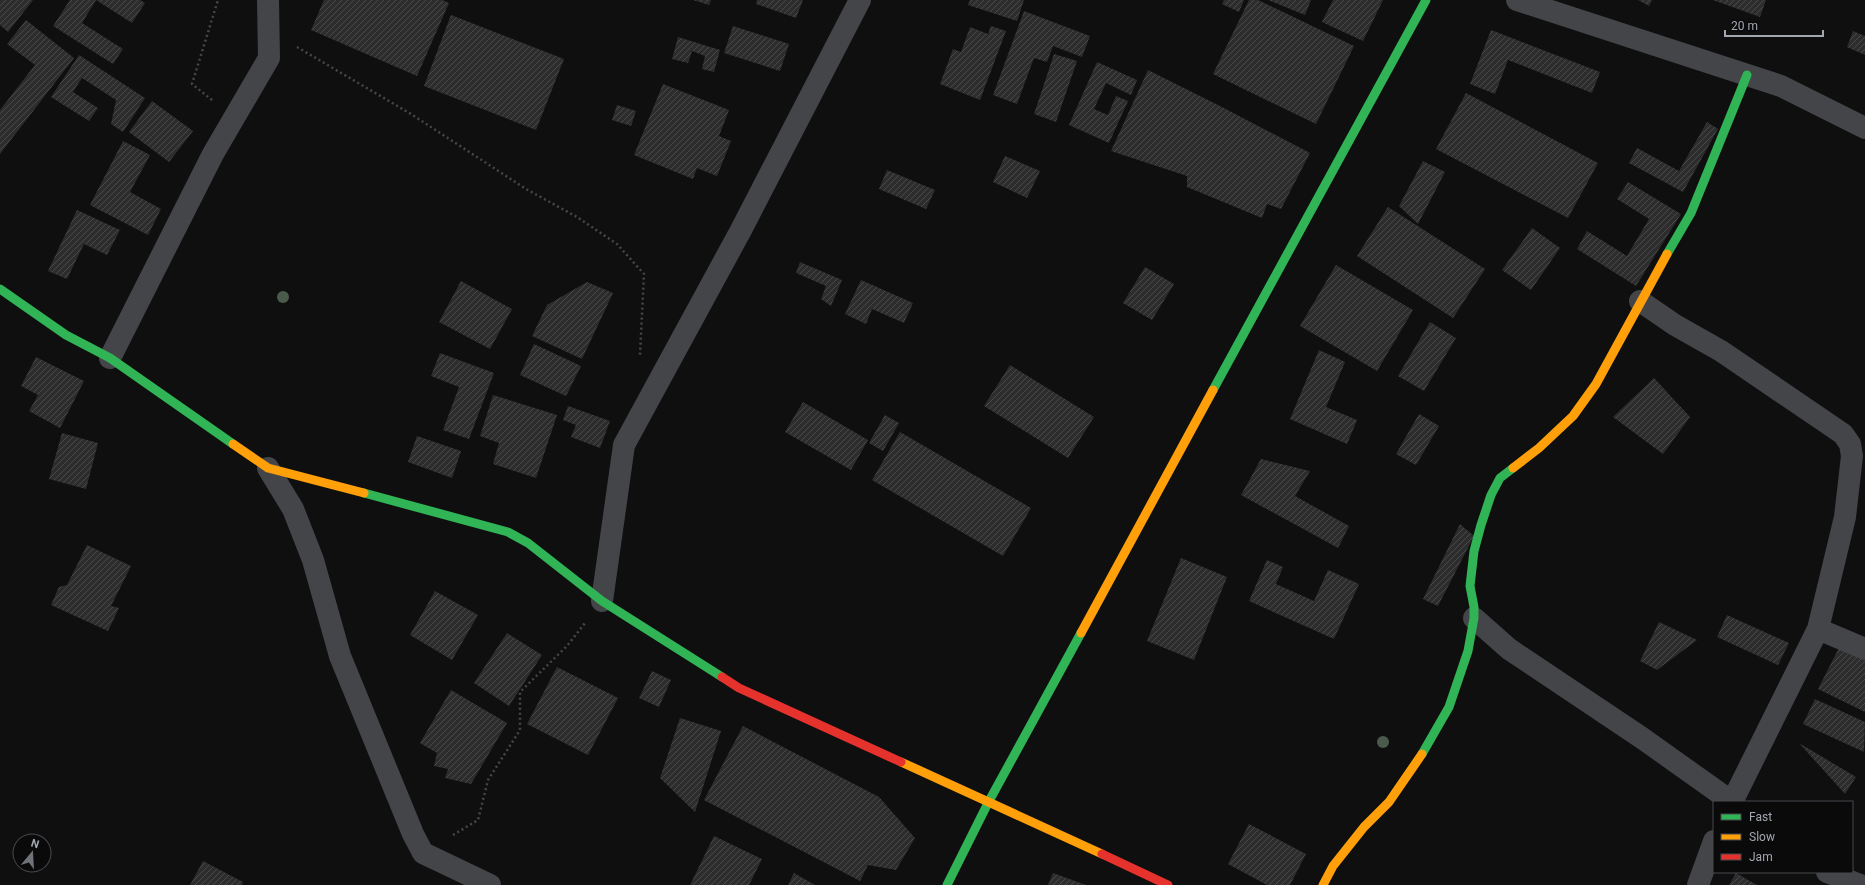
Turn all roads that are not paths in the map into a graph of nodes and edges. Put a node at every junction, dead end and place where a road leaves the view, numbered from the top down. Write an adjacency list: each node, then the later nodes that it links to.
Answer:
1 (268, 0): 9 (street)
2 (860, 0): 11 (street)
3 (1426, 0): 17 (street)
4 (1516, 0): 5 (street)
5 (1746, 75): 6 (street); 8 (street)
6 (1865, 128)
7 (0, 289): 9 (street)
8 (1640, 300): 12 (street); 13 (street)
9 (110, 358): 10 (street)
10 (268, 468): 11 (street); 20 (street)
11 (602, 601): 17 (street)
12 (1474, 618): 15 (street); 23 (street)
13 (1818, 629): 14 (street); 16 (street)
14 (1865, 649)
15 (1731, 801)
16 (1732, 801)
17 (988, 803): 21 (street); 22 (street)
18 (1713, 844): 24 (street)
19 (1830, 873): 25 (street)
20 (490, 885)
21 (947, 885)
22 (1168, 885)
23 (1323, 885)
24 (1698, 885)
25 (1860, 885)

